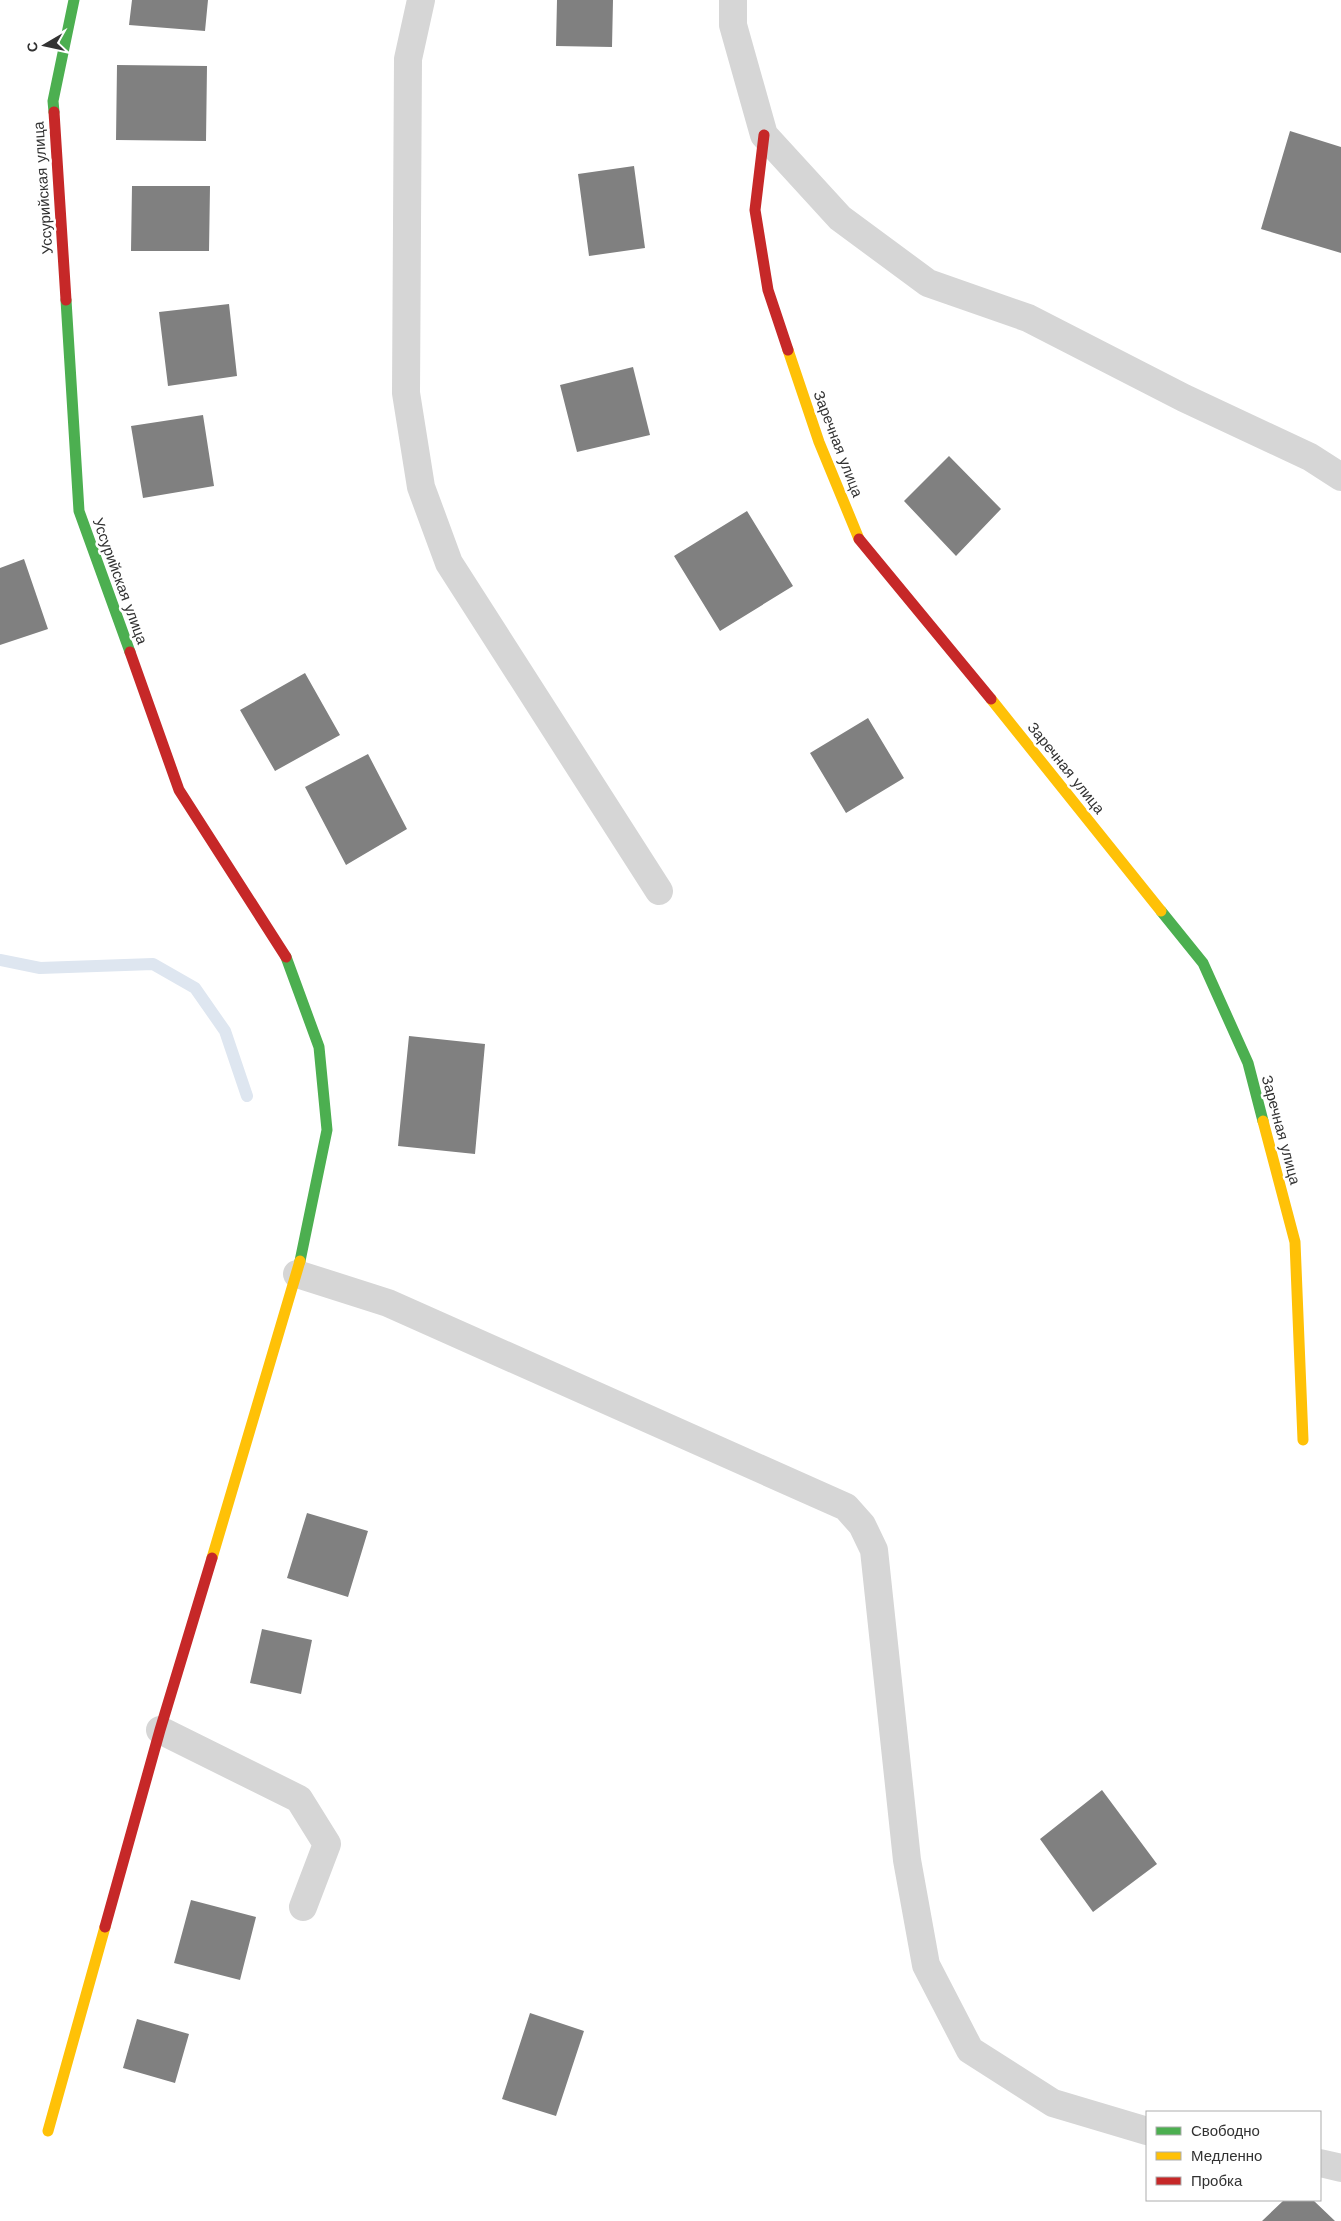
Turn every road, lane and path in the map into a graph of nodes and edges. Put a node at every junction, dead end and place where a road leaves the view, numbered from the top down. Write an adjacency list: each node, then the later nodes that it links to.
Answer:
1 (74, 0): 7 (street, Уссурийская улица)
2 (421, 0): 6 (street)
3 (733, 0): 4 (street)
4 (764, 135): 5 (street); 8 (street, Заречная улица)
5 (1341, 477)
6 (659, 891)
7 (297, 1274): 9 (street, Уссурийская улица); 12 (street)
8 (1303, 1440)
9 (160, 1730): 10 (street); 11 (street, Уссурийская улица)
10 (303, 1907)
11 (48, 2131)
12 (1146, 2131)
13 (1321, 2163): 14 (street)
14 (1341, 2168)

